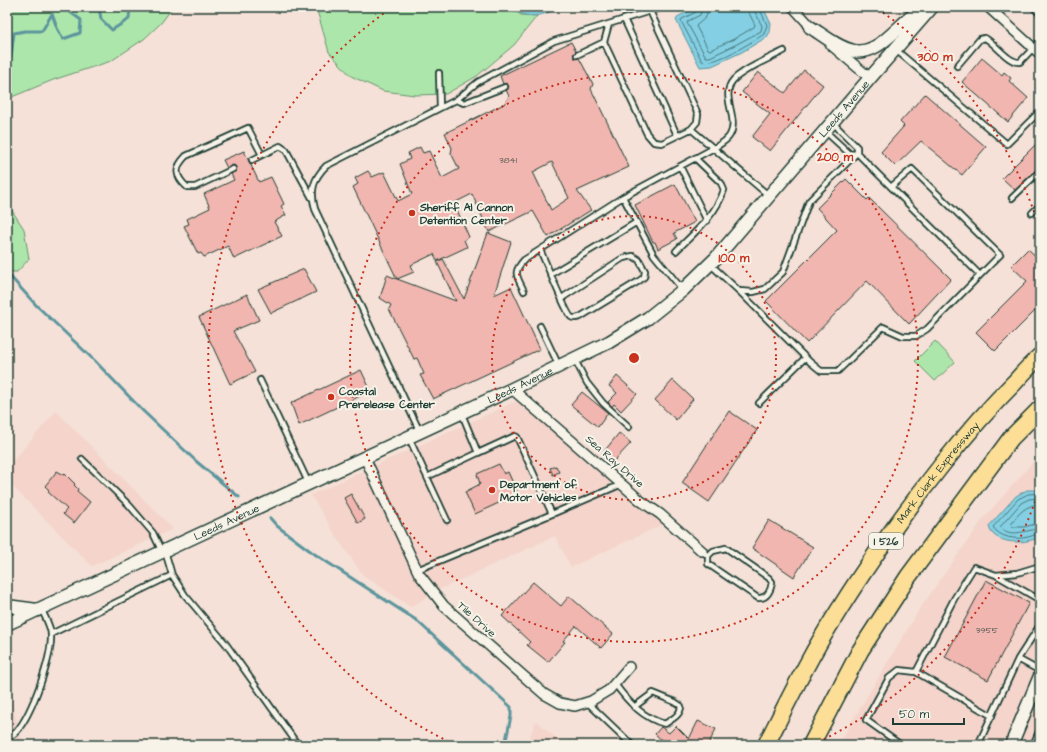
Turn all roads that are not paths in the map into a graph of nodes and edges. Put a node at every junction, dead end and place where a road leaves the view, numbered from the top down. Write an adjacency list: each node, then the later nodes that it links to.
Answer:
1 (663, 7): 7 (lane)
2 (792, 7): 11 (street)
3 (928, 7): 11 (street)
4 (932, 7): 14 (street, Leeds Avenue)
5 (988, 7): 13 (street)
6 (1033, 7): 8 (lane)
7 (650, 11): 9 (lane); 25 (lane)
8 (1040, 14)
9 (624, 19): 10 (lane); 26 (lane)
10 (609, 24): 12 (lane); 21 (lane)
11 (810, 27): 19 (street)
12 (604, 42): 16 (lane); 26 (lane)
13 (1038, 47): 17 (lane)
14 (895, 49): 19 (street, Leeds Avenue); 23 (lane)
15 (784, 51): 27 (lane)
16 (577, 55)
17 (957, 66)
18 (439, 73): 22 (lane)
19 (870, 78): 24 (street, Leeds Avenue)
20 (505, 87): 21 (lane)
21 (456, 100): 22 (lane)
22 (440, 108): 38 (lane)
23 (1040, 111)
24 (828, 126): 28 (lane); 28 (lane); 36 (street, Leeds Avenue)
25 (691, 129): 26 (lane); 27 (lane)
26 (677, 135)
27 (714, 148): 30 (lane); 36 (lane)
28 (857, 153): 35 (lane); 51 (lane)
29 (262, 155): 31 (lane); 33 (lane); 38 (lane)
30 (695, 158): 32 (lane); 42 (lane)
31 (252, 160)
32 (680, 166): 37 (lane); 42 (lane)
33 (233, 169)
34 (1040, 171): 39 (lane)
35 (891, 187): 48 (lane); 48 (lane)
36 (769, 196): 46 (street, Leeds Avenue)
37 (623, 197): 43 (lane); 44 (lane)
38 (312, 198): 65 (lane)
39 (1012, 198)
40 (1040, 205): 41 (lane)
41 (1032, 213)
42 (706, 221): 45 (lane)
43 (637, 222): 47 (lane); 49 (lane)
44 (540, 250): 47 (lane); 50 (lane)
45 (676, 251)
46 (710, 264): 49 (street, Leeds Avenue); 51 (lane)
47 (551, 274): 52 (lane)
48 (980, 275): 55 (lane)
49 (683, 290): 56 (street, Leeds Avenue)
50 (524, 291)
51 (739, 291): 55 (lane)
52 (562, 298): 52 (lane)
53 (540, 326): 57 (lane)
54 (1039, 357): 101 (highway, Mark Clark Expressway / I 526)
55 (805, 358): 60 (lane)
56 (574, 359): 57 (street, Leeds Avenue); 64 (lane)
57 (559, 366): 59 (street, Leeds Avenue)
58 (260, 380): 71 (lane)
59 (512, 389): 62 (street, Leeds Avenue); 72 (street, Sea Ray Drive)
60 (759, 403)
61 (1040, 409): 74 (highway)
62 (461, 413): 65 (street, Leeds Avenue); 67 (lane)
63 (1040, 423): 74 (highway)
64 (629, 427)
65 (420, 432): 66 (street, Leeds Avenue)
66 (408, 437): 68 (street, Leeds Avenue); 70 (lane)
67 (478, 453): 70 (lane); 73 (lane)
68 (365, 458): 71 (street, Leeds Avenue); 79 (street, Tile Drive)
69 (82, 459): 76 (lane)
70 (427, 477): 75 (lane)
71 (309, 484): 76 (street, Leeds Avenue)
72 (622, 484): 73 (lane); 77 (street, Sea Ray Drive)
73 (552, 514): 79 (lane)
74 (954, 514): 102 (highway)
75 (447, 520)
76 (164, 551): 80 (lane); 84 (street, Leeds Avenue)
77 (705, 554): 77 (lane)
78 (1040, 566): 81 (lane)
79 (417, 570): 94 (street, Tile Drive)
80 (172, 575): 87 (lane); 99 (lane)
81 (996, 575): 82 (lane); 91 (lane)
82 (1040, 600)
83 (7, 606): 84 (street)
84 (40, 609): 85 (street, Leeds Avenue); 87 (lane)
85 (7, 624)
86 (1040, 624): 88 (lane)
87 (51, 634): 98 (lane)
88 (1018, 659): 90 (lane); 96 (lane)
89 (629, 667): 93 (street, Tile Drive)
90 (1040, 671)
91 (916, 672): 96 (lane); 103 (lane)
92 (1040, 676): 105 (street)
93 (615, 684): 94 (street, Tile Drive); 95 (lane)
94 (587, 702): 100 (lane)
95 (634, 707): 95 (lane)
96 (992, 716): 104 (lane)
97 (1040, 729): 106 (lane)
98 (7, 738)
99 (298, 745)
100 (632, 745)
101 (766, 745)
102 (811, 745)
103 (901, 745)
104 (978, 745)
105 (1011, 745)
106 (1033, 745)

